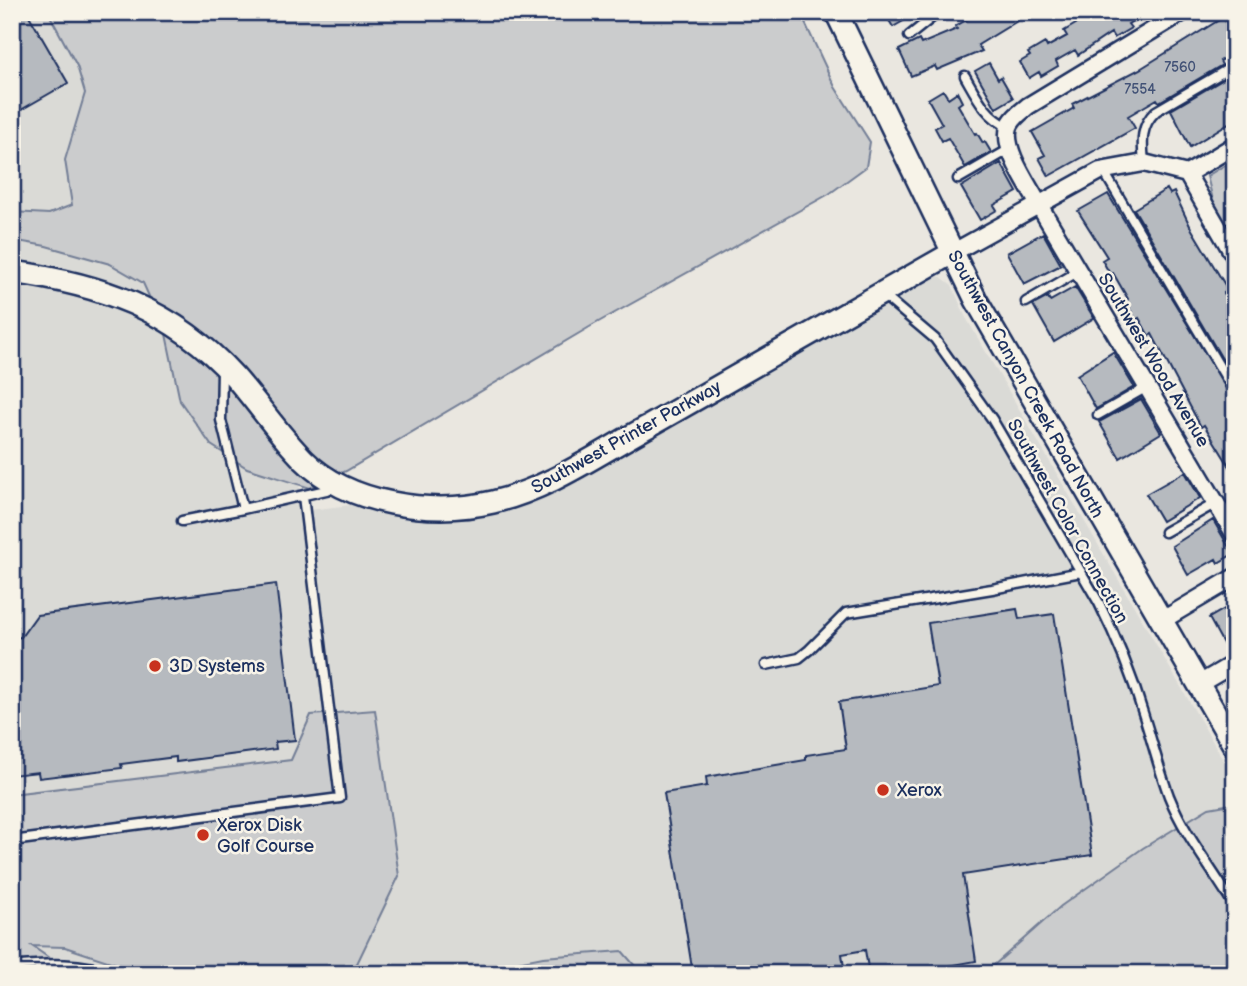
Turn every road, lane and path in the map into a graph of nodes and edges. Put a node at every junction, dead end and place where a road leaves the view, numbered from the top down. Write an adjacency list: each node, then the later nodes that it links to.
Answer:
1 (835, 12): 15 (street, Southwest Canyon Creek Road North)
2 (939, 12): 4 (lane)
3 (1183, 12): 7 (street)
4 (909, 36)
5 (1235, 65): 10 (lane)
6 (965, 76): 7 (lane)
7 (1009, 127): 9 (street)
8 (1235, 145): 12 (street)
9 (1010, 149): 13 (lane); 14 (street, Southwest Wood Avenue)
10 (1144, 163): 11 (street); 12 (street)
11 (1103, 170): 14 (street); 23 (lane)
12 (1187, 174): 16 (street)
13 (958, 179)
14 (1040, 205): 15 (street); 17 (street, Southwest Wood Avenue)
15 (952, 253): 19 (street, Southwest Printer Parkway); 34 (street, Southwest Canyon Creek Road North)
16 (1234, 255)
17 (1079, 271): 20 (lane); 22 (street, Southwest Wood Avenue)
18 (12, 272): 21 (street, Southwest Printer Parkway)
19 (881, 293): 25 (street, Southwest Printer Parkway); 32 (lane, Southwest Color Connection)
20 (1026, 303)
21 (222, 365): 25 (street, Southwest Printer Parkway); 28 (lane)
22 (1148, 386): 24 (lane); 27 (street, Southwest Wood Avenue)
23 (1235, 393)
24 (1098, 415)
25 (341, 487): 26 (lane)
26 (303, 496): 28 (lane); 39 (lane)
27 (1216, 503): 30 (lane); 31 (street, Southwest Wood Avenue)
28 (243, 509): 29 (lane)
29 (182, 521)
30 (1165, 532)
31 (1235, 535)
32 (1081, 572): 36 (lane); 40 (lane, Southwest Color Connection)
33 (1235, 577): 34 (street)
34 (1161, 621): 37 (street, Southwest Canyon Creek Road North)
35 (1235, 663): 37 (street)
36 (766, 665)
37 (1199, 684): 38 (street, Southwest Canyon Creek Road North)
38 (1235, 747)
39 (12, 841)
40 (1235, 907)
41 (12, 967): 42 (lane)
42 (116, 974)

